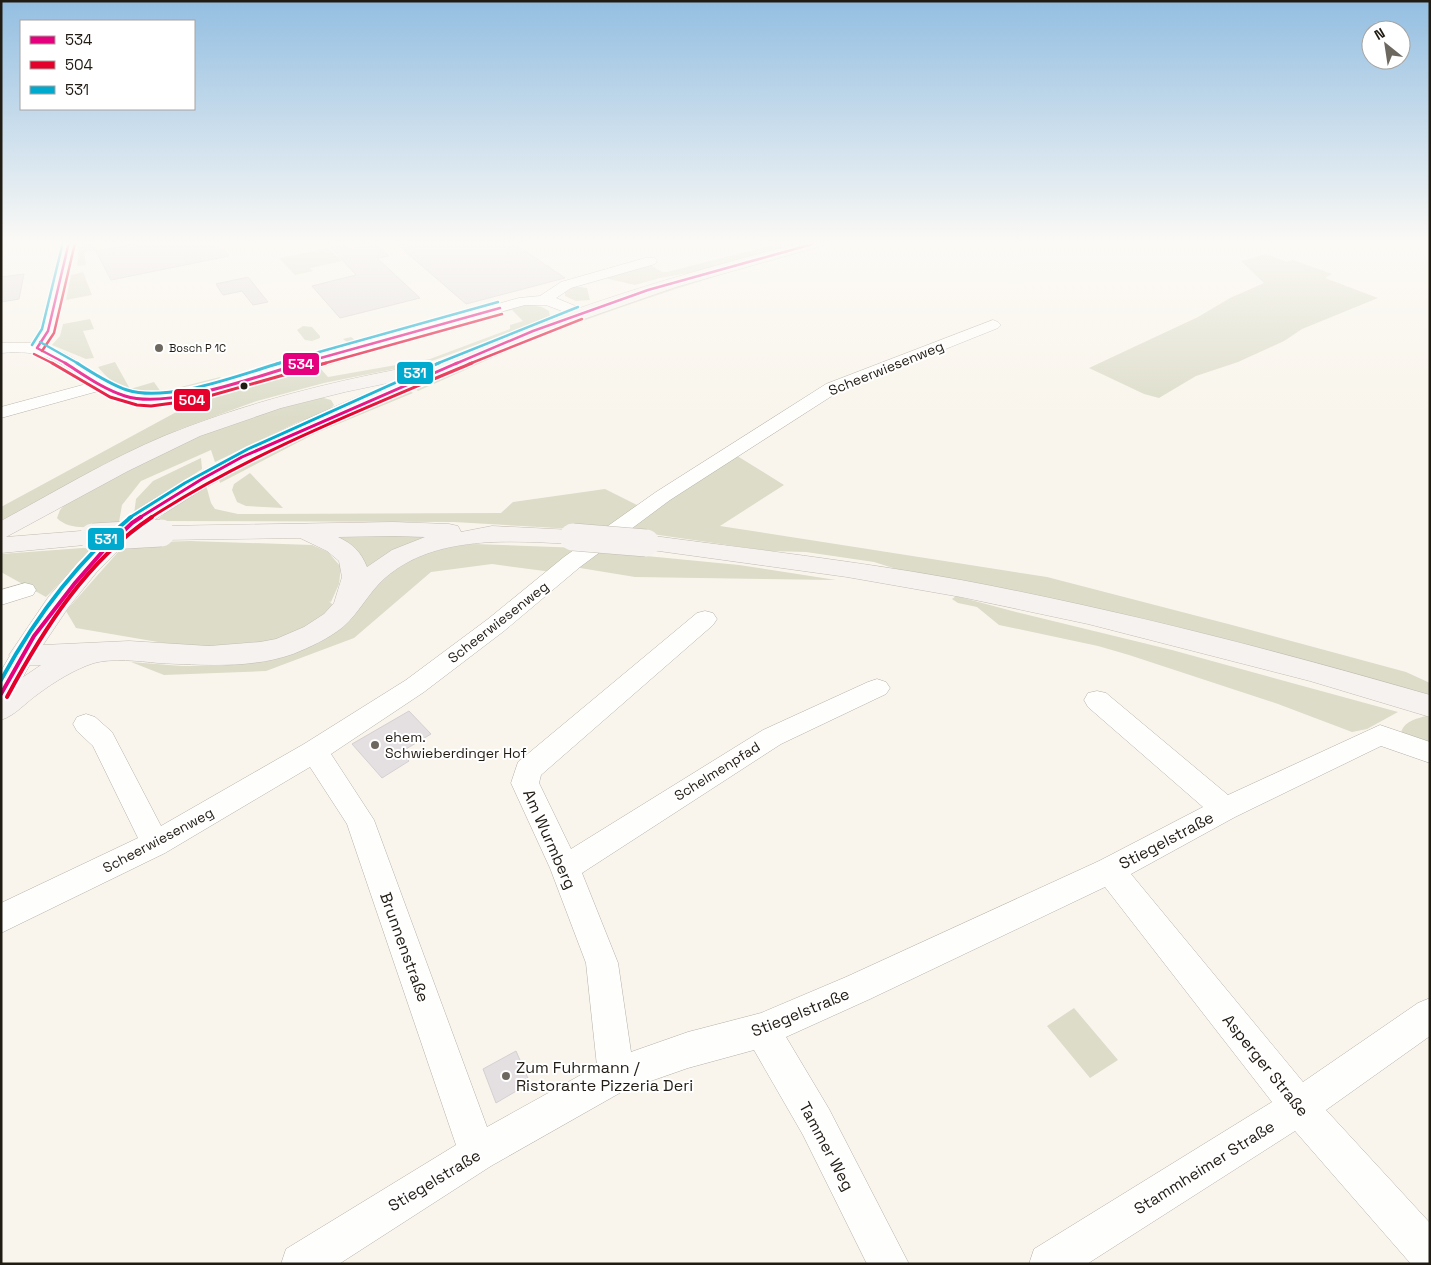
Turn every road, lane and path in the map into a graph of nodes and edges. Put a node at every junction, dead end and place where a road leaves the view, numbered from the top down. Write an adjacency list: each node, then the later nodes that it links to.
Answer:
1 (55, 301): 8 (street)
2 (524, 301): 10 (street)
3 (553, 301): 5 (street)
4 (617, 301): 5 (main road)
5 (580, 313): 9 (main road)
6 (993, 325): 34 (street, Scheerwiesenweg)
7 (1, 348): 8 (street)
8 (37, 348): 10 (street)
9 (466, 358): 11 (main road); 13 (main road)
10 (104, 384): 14 (street)
11 (343, 386): 12 (main road); 13 (main road)
12 (306, 395): 13 (main road); 15 (main road)
13 (359, 404): 25 (main road)
14 (1, 413)
15 (58, 501): 17 (main road); 19 (main road)
16 (297, 530): 18 (main road); 19 (main road, bridge); 23 (main road)
17 (1, 531)
18 (510, 533): 23 (main road); 31 (main road, bridge)
19 (94, 537): 20 (main road)
20 (1, 545)
21 (25, 590): 22 (street)
22 (1, 598)
23 (344, 609): 26 (main road)
24 (705, 619): 38 (street, Am Wurmberg)
25 (28, 645): 26 (main road); 27 (main road); 29 (street)
26 (129, 651): 27 (main road)
27 (89, 654): 32 (main road)
28 (877, 688): 38 (street, Schelmenpfad)
29 (1, 694)
30 (1097, 700): 36 (street, Stiegelstraße)
31 (1430, 706)
32 (1, 710)
33 (86, 724): 37 (street)
34 (314, 751): 37 (street, Scheerwiesenweg); 45 (street, Brunnenstraße)
35 (1430, 753): 36 (street, Stiegelstraße)
36 (1225, 809): 39 (street, Stiegelstraße)
37 (155, 844): 40 (street, Scheerwiesenweg)
38 (565, 868): 43 (street, Am Wurmberg)
39 (1110, 870): 42 (street, Stiegelstraße); 44 (street, Asperger Straße)
40 (1, 919)
41 (1430, 1015): 44 (street, Stammheimer Straße)
42 (762, 1030): 43 (street, Stiegelstraße); 48 (street, Tammer Weg)
43 (616, 1075): 45 (street, Stiegelstraße)
44 (1299, 1107): 46 (street, Asperger Straße); 49 (street, Stammheimer Straße)
45 (478, 1153): 47 (street, Stiegelstraße)
46 (1430, 1254)
47 (300, 1264)
48 (889, 1264)
49 (1049, 1264)

